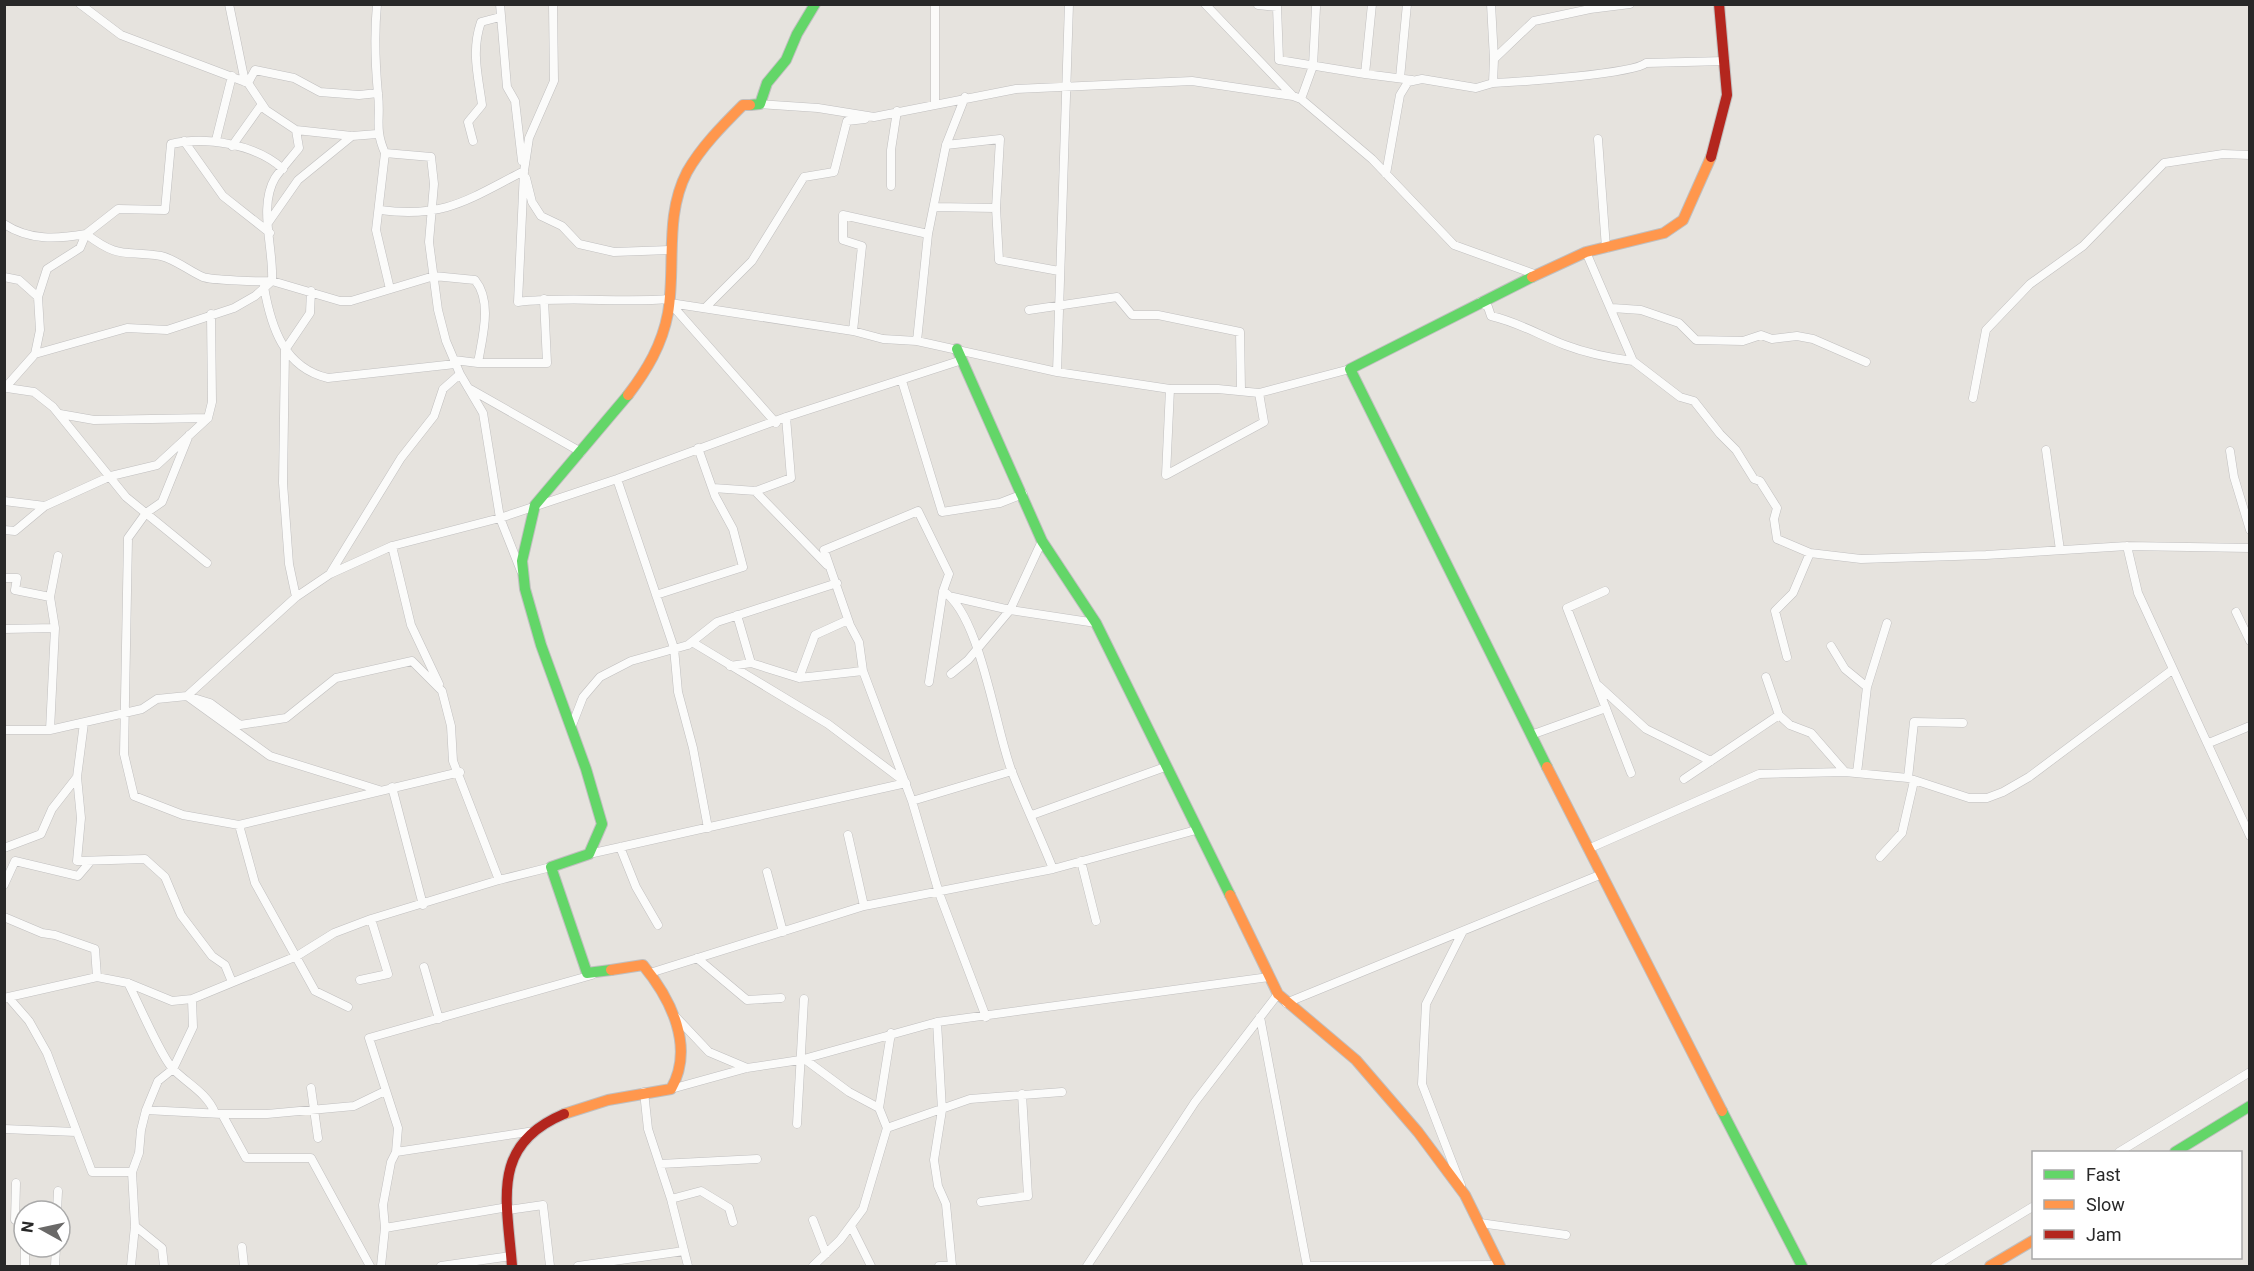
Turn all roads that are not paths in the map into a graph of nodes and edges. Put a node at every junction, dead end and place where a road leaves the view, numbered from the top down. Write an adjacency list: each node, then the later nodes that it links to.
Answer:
1 (80, 4): 22 (street)
2 (229, 4): 25 (street)
3 (377, 4): 28 (street)
4 (500, 4): 17 (street)
5 (553, 4): 49 (street)
6 (815, 4): 34 (main road)
7 (935, 4): 32 (street)
8 (1069, 4): 27 (street)
9 (1205, 4): 29 (street)
10 (1372, 4): 21 (street)
11 (1407, 4): 23 (street)
12 (1491, 4): 18 (street)
13 (1630, 4): 18 (street)
14 (1719, 4): 19 (main road)
15 (1258, 5): 20 (street)
16 (1316, 7): 20 (street)
17 (500, 18): 43 (street); 49 (street)
18 (1494, 59): 26 (street)
19 (1725, 61): 26 (street); 61 (main road)
20 (1313, 66): 21 (street); 31 (street)
21 (1365, 74): 23 (street)
22 (232, 76): 25 (street); 41 (street)
23 (1400, 78): 24 (street)
24 (1412, 80): 26 (street); 50 (street)
25 (247, 82): 28 (street); 33 (street)
26 (1493, 84)
27 (1068, 85): 29 (street); 30 (street); 64 (street)
28 (378, 93): 38 (street)
29 (1293, 96): 31 (street)
30 (965, 97): 32 (street); 44 (street)
31 (1301, 99): 50 (street)
32 (935, 103): 35 (street)
33 (262, 104): 37 (street); 45 (street)
34 (760, 104): 36 (street); 62 (main road)
35 (897, 111): 36 (street); 51 (street)
36 (874, 117): 77 (street)
37 (296, 130): 39 (street); 48 (street)
38 (376, 134): 39 (street); 46 (street)
39 (352, 136): 56 (street)
40 (1598, 139): 61 (street)
41 (216, 140): 42 (street); 45 (street)
42 (184, 141): 58 (street); 59 (street)
43 (473, 141)
44 (946, 145): 52 (street); 53 (street)
45 (232, 146): 48 (street)
46 (385, 153): 54 (street); 55 (street)
47 (2250, 155): 99 (street)
48 (283, 168): 56 (street)
49 (524, 171): 55 (street); 62 (street); 73 (street)
50 (1386, 174): 65 (street)
51 (891, 186)
52 (935, 207): 53 (street); 60 (street)
53 (996, 208): 64 (street)
54 (380, 210): 55 (street); 70 (street)
55 (433, 212): 66 (street)
56 (268, 223): 58 (street)
57 (4, 224): 59 (street)
58 (271, 233): 68 (street)
59 (86, 234): 68 (street); 72 (street)
60 (928, 234): 81 (street); 82 (street)
61 (1606, 248): 63 (main road)
62 (670, 250): 74 (main road)
63 (1587, 252): 65 (main road); 78 (street)
64 (1059, 270): 76 (street)
65 (1537, 275): 75 (main road)
66 (434, 276): 70 (street); 87 (street); 89 (street)
67 (4, 277): 72 (street)
68 (272, 281): 69 (street); 71 (street)
69 (264, 287): 80 (street); 83 (street)
70 (390, 290): 71 (street)
71 (311, 291): 83 (street)
72 (38, 297): 84 (street)
73 (544, 299): 74 (street); 89 (street)
74 (670, 301): 77 (street); 103 (street); 108 (main road)
75 (1480, 302): 86 (street); 90 (main road)
76 (1061, 303): 79 (street); 91 (street); 97 (street)
77 (706, 307): 81 (street)
78 (1612, 308): 86 (street); 88 (street)
79 (1029, 310)
80 (211, 314): 84 (street); 102 (street)
81 (854, 331): 82 (street)
82 (917, 341): 85 (street)
83 (285, 350): 87 (street); 138 (street)
84 (34, 354): 94 (street)
85 (959, 355): 91 (street); 93 (street); 113 (main road)
86 (1633, 361): 126 (street)
87 (455, 362): 89 (street); 92 (street)
88 (1866, 362)
89 (478, 363)
90 (1350, 369): 98 (street); 175 (main road)
91 (1057, 372): 96 (street)
92 (460, 374): 95 (street); 130 (street)
93 (902, 381): 101 (street); 113 (street)
94 (6, 388): 100 (street)
95 (468, 388): 108 (street); 118 (street)
96 (1170, 389): 97 (street); 98 (street)
97 (1241, 390): 98 (street)
98 (1259, 393)
99 (1973, 398)
100 (60, 414): 102 (street); 109 (street)
101 (786, 417): 103 (street); 112 (street)
102 (208, 418): 104 (street)
103 (776, 423): 105 (street)
104 (189, 435): 109 (street); 117 (street)
105 (698, 448): 110 (street); 111 (street)
106 (2046, 450): 125 (street)
107 (2230, 451): 120 (street)
108 (581, 452): 115 (main road)
109 (111, 476): 116 (street); 117 (street)
110 (617, 479): 115 (street); 136 (street)
111 (713, 488): 112 (street); 136 (street)
112 (755, 491): 129 (street)
113 (1023, 494): 121 (main road)
114 (4, 501): 116 (street)
115 (535, 504): 118 (street); 131 (main road)
116 (45, 506): 119 (street)
117 (146, 513): 128 (street); 167 (street)
118 (500, 518): 122 (street); 131 (street)
119 (4, 530)
120 (2250, 530)
121 (1042, 541): 140 (street); 144 (main road)
122 (392, 546): 130 (street); 164 (street)
123 (2127, 546): 124 (street); 125 (street); 157 (street)
124 (2250, 548)
125 (2060, 550): 126 (street)
126 (1810, 553): 153 (street)
127 (58, 556): 137 (street)
128 (207, 563)
129 (831, 570): 133 (street); 134 (street)
130 (330, 574): 138 (street)
131 (522, 574): 173 (main road)
132 (4, 578): 137 (street)
133 (837, 584): 142 (street); 143 (street)
134 (944, 591): 139 (street); 161 (street)
135 (1605, 591): 162 (street)
136 (656, 595): 151 (street)
137 (50, 597): 146 (street)
138 (296, 597): 165 (street)
139 (953, 597): 140 (street); 152 (street)
140 (1010, 610): 144 (street); 152 (street)
141 (2236, 612): 148 (street)
142 (737, 615): 149 (street); 154 (street)
143 (848, 620): 156 (street); 160 (street)
144 (1096, 623): 178 (main road)
145 (1887, 623): 163 (street)
146 (55, 628): 147 (street); 174 (street)
147 (4, 629)
148 (2250, 641)
149 (692, 642): 151 (street); 155 (street)
150 (1832, 646): 163 (street)
151 (674, 648): 173 (street); 193 (street)
152 (978, 648): 158 (street); 179 (street)
153 (1787, 657)
154 (751, 663): 155 (street); 160 (street)
155 (730, 666): 187 (street)
156 (863, 670): 160 (street); 187 (street)
157 (2172, 670): 176 (street); 186 (street)
158 (951, 674)
159 (1766, 677): 168 (street)
160 (799, 678)
161 (929, 682)
162 (1596, 682): 166 (street); 177 (street)
163 (1867, 687): 183 (street)
164 (442, 691): 165 (street); 180 (street)
165 (188, 696): 167 (street); 189 (street)
166 (1606, 708): 175 (street); 182 (street)
167 (126, 713): 169 (street); 192 (street)
168 (1779, 716): 177 (street); 181 (street)
169 (84, 723): 174 (street); 184 (street)
170 (1964, 723): 186 (street)
171 (2250, 726): 176 (street)
172 (5, 727): 174 (street)
173 (571, 728): 200 (main road)
174 (50, 730)
175 (1531, 735): 199 (main road)
176 (2209, 743): 196 (street)
177 (1711, 761): 185 (street)
178 (1165, 767): 191 (street); 194 (main road)
179 (1012, 771): 190 (street); 191 (street)
180 (460, 772): 188 (street); 208 (street)
181 (1845, 772): 183 (street); 199 (street)
182 (1631, 773)
183 (1857, 773): 186 (street)
184 (77, 777): 198 (street); 203 (street)
185 (1684, 779)
186 (1911, 780): 201 (street)
187 (906, 783): 190 (street); 193 (street)
188 (392, 786): 189 (street); 211 (street)
189 (379, 789): 192 (street)
190 (912, 801): 210 (street)
191 (1032, 815): 205 (street)
192 (239, 825): 219 (street)
193 (708, 828): 197 (street)
194 (1196, 830): 202 (street); 225 (main road)
195 (848, 835): 212 (street)
196 (2250, 836)
197 (620, 847): 200 (street); 216 (street)
198 (4, 848)
199 (1588, 849): 207 (main road)
200 (589, 854): 204 (main road)
201 (1880, 857)
202 (1081, 861): 205 (street); 215 (street)
203 (90, 862): 209 (street); 228 (street)
204 (551, 867): 208 (street); 222 (main road)
205 (1053, 869): 210 (street)
206 (767, 872): 217 (street)
207 (1602, 874): 218 (street); 308 (main road)
208 (499, 880): 211 (street)
209 (4, 885)
210 (939, 893): 212 (street); 237 (street)
211 (423, 905): 214 (street)
212 (864, 906): 217 (street)
213 (4, 917): 224 (street)
214 (371, 919): 219 (street); 226 (street)
215 (1096, 921)
216 (658, 925)
217 (783, 932): 220 (street)
218 (1461, 933): 234 (street); 272 (street)
219 (297, 956): 228 (street); 235 (street)
220 (697, 958): 223 (street); 231 (street)
221 (424, 967): 239 (street)
222 (602, 972): 223 (main road); 239 (street)
223 (650, 973): 236 (main road)
224 (97, 977): 227 (street); 230 (street)
225 (1269, 977): 229 (main road); 237 (street)
226 (360, 980)
227 (128, 982): 232 (street); 244 (street)
228 (232, 982): 232 (street)
229 (1278, 994): 234 (main road); 238 (street)
230 (7, 998): 261 (street)
231 (781, 998)
232 (192, 999): 244 (street)
233 (804, 999): 242 (street)
234 (1286, 1003): 272 (main road)
235 (348, 1007)
236 (675, 1016): 243 (street); 247 (main road)
237 (986, 1017): 240 (street)
238 (1260, 1017): 305 (street); 306 (street)
239 (439, 1019): 248 (street)
240 (937, 1022): 241 (street); 255 (street)
241 (891, 1033): 242 (street); 253 (street)
242 (802, 1059): 243 (street); 253 (street); 258 (street)
243 (747, 1068): 247 (street)
244 (173, 1069): 254 (street); 257 (street)
245 (2250, 1072): 264 (street)
246 (311, 1088): 256 (street)
247 (671, 1089): 249 (main road)
248 (385, 1092): 256 (street); 266 (street)
249 (644, 1092): 262 (main road); 268 (street)
250 (1062, 1092): 251 (street)
251 (1022, 1094): 255 (street); 276 (street)
252 (2250, 1106): 265 (main road)
253 (879, 1108): 259 (street)
254 (146, 1110): 257 (street); 269 (street)
255 (942, 1110): 259 (street); 304 (street)
256 (316, 1111): 257 (street); 263 (street)
257 (218, 1113): 295 (street)
258 (797, 1124)
259 (887, 1128): 283 (street)
260 (4, 1129): 261 (street)
261 (76, 1132): 269 (street)
262 (528, 1132): 266 (street); 278 (main road)
263 (318, 1138)
264 (2121, 1151)
265 (2177, 1151)
266 (396, 1152): 284 (street)
267 (757, 1159): 268 (street)
268 (660, 1164): 275 (street)
269 (132, 1172): 282 (street)
270 (16, 1183): 273 (street)
271 (58, 1191): 274 (street)
272 (1465, 1195): 281 (main road)
273 (16, 1199)
274 (58, 1199)
275 (671, 1199): 280 (street); 288 (street)
276 (981, 1202)
277 (2032, 1207): 309 (street)
278 (508, 1208): 284 (street); 290 (main road); 298 (street)
279 (813, 1221): 289 (street)
280 (733, 1222)
281 (1480, 1223): 285 (street); 307 (main road)
282 (135, 1226): 292 (street); 293 (street)
283 (851, 1226): 289 (street); 302 (street)
284 (385, 1228): 296 (street)
285 (1566, 1235)
286 (2032, 1241): 310 (main road)
287 (242, 1247): 294 (street)
288 (684, 1251): 291 (street); 300 (street)
289 (826, 1254): 301 (street)
290 (512, 1261): 297 (street)
291 (617, 1265): 299 (street)
292 (131, 1266)
293 (164, 1266)
294 (244, 1266)
295 (370, 1266)
296 (381, 1266)
297 (441, 1266)
298 (550, 1266)
299 (578, 1266)
300 (688, 1266)
301 (813, 1266)
302 (871, 1266)
303 (939, 1266): 304 (street)
304 (952, 1266)
305 (1087, 1266)
306 (1308, 1266): 307 (street)
307 (1500, 1266)
308 (1802, 1266)
309 (1935, 1266)
310 (1990, 1266)

